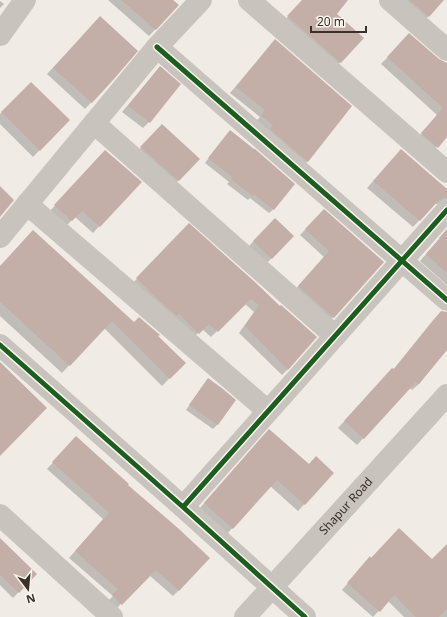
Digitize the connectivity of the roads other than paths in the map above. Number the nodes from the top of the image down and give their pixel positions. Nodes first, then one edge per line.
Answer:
1 (25, 0) edge
2 (200, 0) edge
3 (249, 0) edge
4 (390, 0) edge
5 (0, 36) edge
6 (157, 47) junction
7 (447, 50) edge
8 (94, 123) junction
9 (447, 172) edge
10 (27, 204) junction
11 (447, 210) edge
12 (0, 237) edge
13 (402, 260) junction
14 (447, 300) edge
15 (335, 336) junction
16 (0, 345) edge
17 (447, 395) edge
18 (268, 411) junction
19 (183, 507) junction
20 (0, 515) edge
21 (272, 587) junction
22 (112, 617) edge
23 (245, 617) edge
24 (305, 617) edge

1 - 5 street
2 - 6 street
3 - 9 street
4 - 7 street
6 - 8 street
6 - 13 street
8 - 10 street
8 - 15 street
10 - 12 street
10 - 18 street
11 - 13 street
13 - 14 street
13 - 15 street
15 - 18 street
16 - 19 street
17 - 21 street, Shapur Road
18 - 19 street
19 - 21 street
20 - 22 street
21 - 23 street, Shapur Road
21 - 24 street

